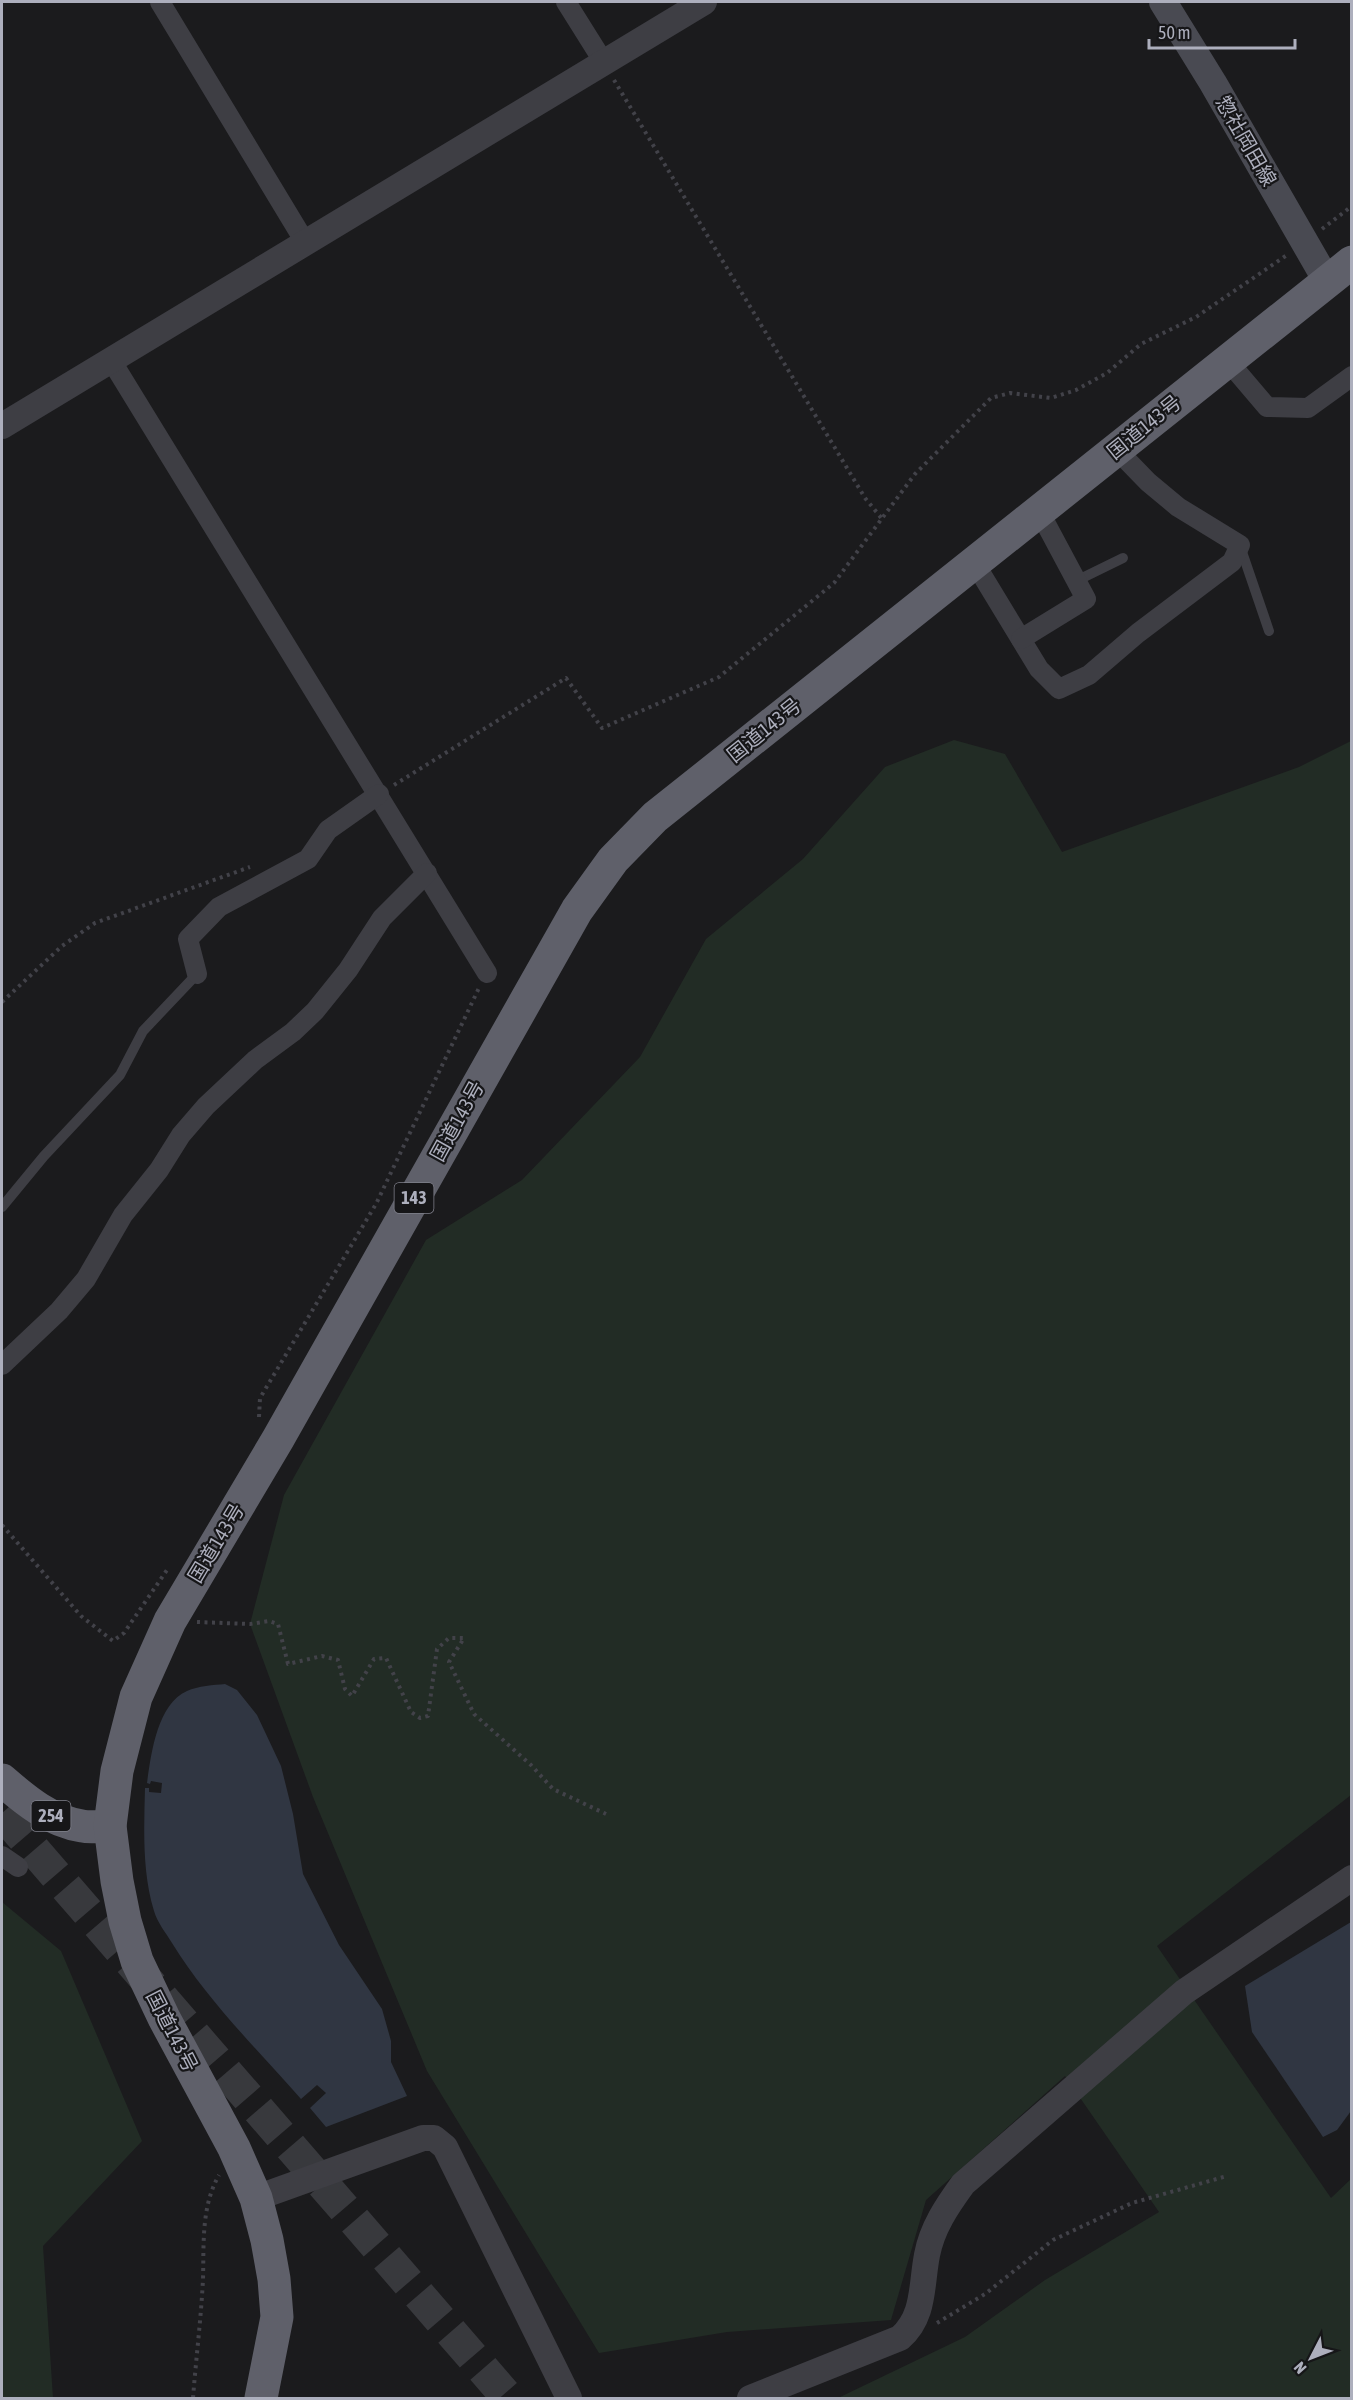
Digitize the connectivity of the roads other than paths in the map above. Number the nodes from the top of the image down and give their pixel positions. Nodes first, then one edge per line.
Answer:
1 (160, 2) edge
2 (566, 2) edge
3 (704, 2) edge
4 (1163, 2) edge
5 (603, 61) junction
6 (306, 242) junction
7 (1339, 271) edge
8 (111, 360) junction
9 (1227, 360) junction
10 (1352, 375) edge
11 (2, 426) edge
12 (1116, 449) junction
13 (1039, 511) junction
14 (1240, 545) junction
15 (1123, 558) dead end
16 (974, 562) junction
17 (1076, 581) junction
18 (1269, 631) dead end
19 (1021, 639) junction
20 (379, 794) junction
21 (427, 873) junction
22 (487, 973) road end
23 (197, 974) joint
24 (2, 1207) edge
25 (2, 1365) edge
26 (2, 1780) edge
27 (110, 1826) junction
28 (1352, 1878) edge
29 (256, 2198) junction
30 (261, 2398) edge
31 (569, 2398) edge
32 (750, 2398) edge

1 - 6 street
2 - 5 street
3 - 5 street
4 - 7 main road, 惣社岡田線
5 - 6 street
6 - 8 street
7 - 9 highway, 国道143号 / 143
8 - 11 street
8 - 20 street
9 - 10 street
9 - 12 highway, 国道143号 / 143
12 - 13 highway, 国道143号 / 143
12 - 14 street
13 - 16 highway, 国道143号 / 143
13 - 17 street
14 - 18 lane
14 - 19 street
15 - 17 lane
16 - 19 street
16 - 27 highway, 国道143号 / 143
17 - 19 street
20 - 21 street
20 - 23 street
21 - 22 street
21 - 25 street
23 - 24 lane
26 - 27 highway, 254
27 - 29 highway, 国道143号 / 143
28 - 32 street
29 - 30 highway, 国道143号 / 143
29 - 31 street

